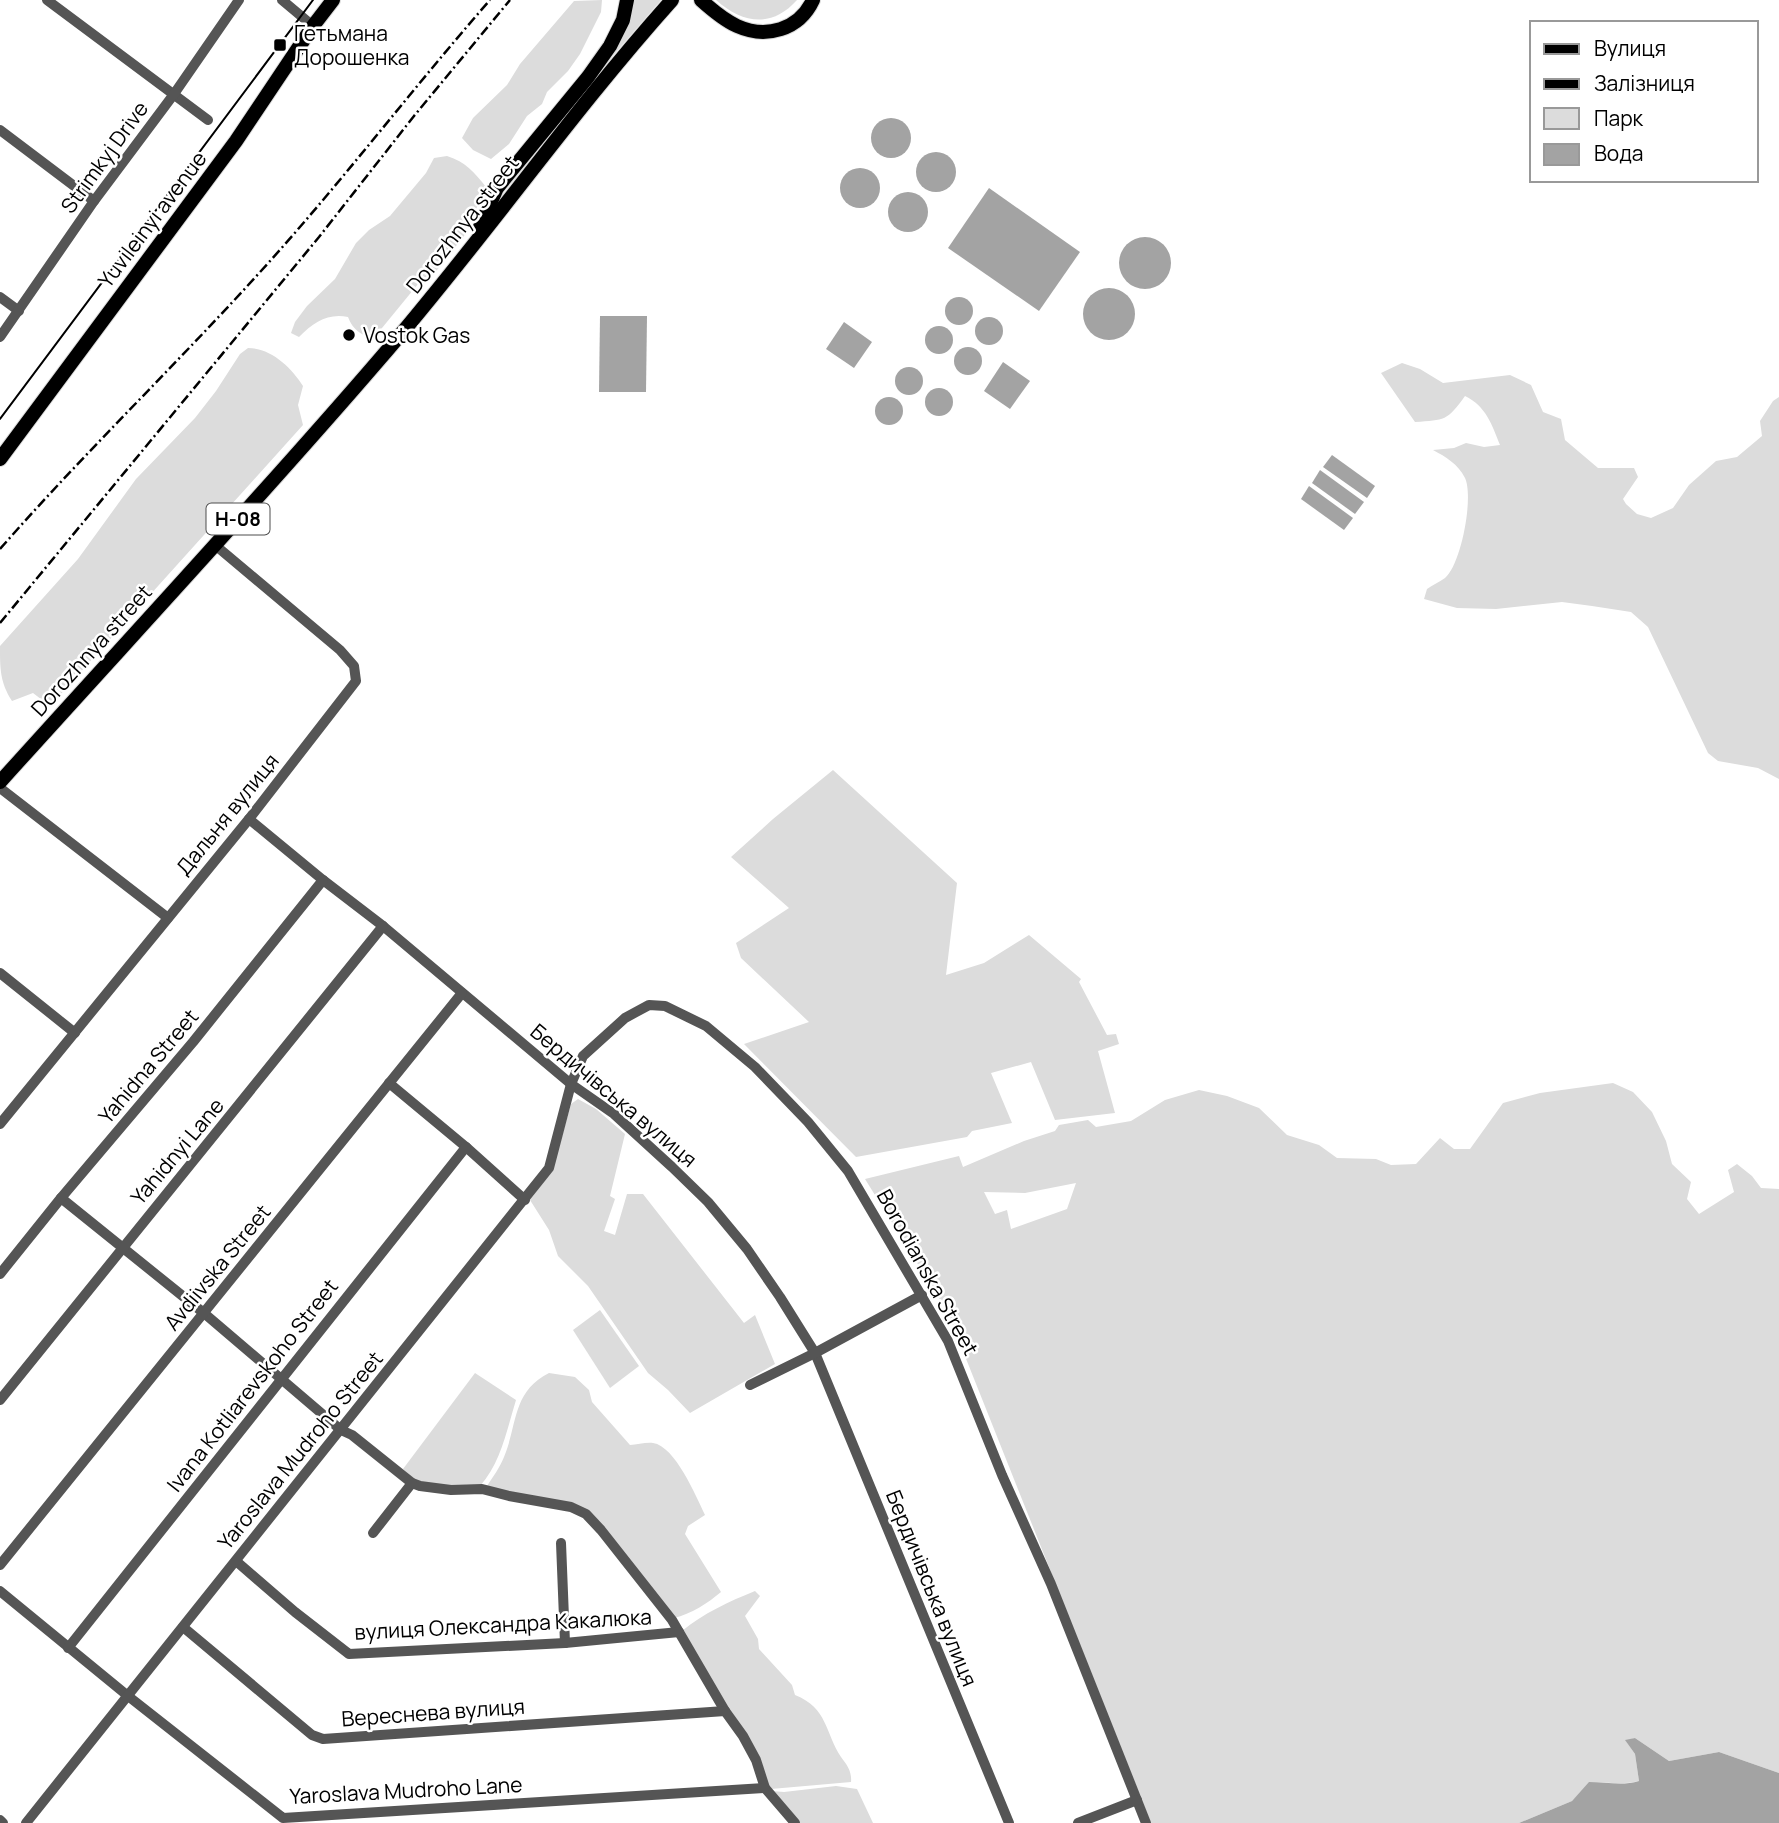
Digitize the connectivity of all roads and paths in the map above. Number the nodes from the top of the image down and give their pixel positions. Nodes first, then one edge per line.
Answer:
1 (47, 0) edge
2 (239, 0) edge
3 (282, 0) edge
4 (333, 0) edge
5 (627, 0) edge
6 (672, 0) edge
7 (704, 3) edge
8 (810, 3) edge
9 (313, 26) junction
10 (174, 94) junction
11 (208, 120) dead end
12 (0, 130) edge
13 (94, 201) junction
14 (470, 250) junction
15 (0, 297) edge
16 (19, 311) junction
17 (0, 337) edge
18 (0, 459) edge
19 (215, 545) junction
20 (0, 782) edge
21 (0, 788) edge
22 (249, 819) junction
23 (323, 880) junction
24 (168, 918) junction
25 (383, 926) junction
26 (0, 973) edge
27 (462, 992) junction
28 (75, 1033) junction
29 (389, 1083) junction
30 (571, 1084) junction
31 (0, 1124) edge
32 (466, 1147) junction
33 (61, 1198) junction
34 (525, 1200) junction
35 (122, 1247) junction
36 (0, 1274) edge
37 (922, 1295) junction
38 (205, 1314) junction
39 (815, 1353) junction
40 (281, 1377) junction
41 (750, 1385) dead end
42 (0, 1400) edge
43 (341, 1430) junction
44 (412, 1483) junction
45 (373, 1533) dead end
46 (561, 1543) dead end
47 (236, 1561) junction
48 (0, 1565) edge
49 (0, 1591) edge
50 (183, 1627) junction
51 (679, 1632) junction
52 (565, 1643) junction
53 (68, 1648) junction
54 (128, 1696) junction
55 (724, 1711) junction
56 (765, 1788) junction
57 (1138, 1800) junction
58 (281, 1820) edge
59 (26, 1823) edge
60 (795, 1823) edge
61 (1009, 1823) edge
62 (1078, 1823) edge
63 (1146, 1823) edge

1 - 10 street
2 - 10 street, Strimkyj Drive
3 - 9 street
4 - 9 main road, Yuvileinyi avenue
5 - 14 main road
6 - 14 main road, Dorozhnya street / Н-08
7 - 8 main road
9 - 18 main road, Yuvileinyi avenue
10 - 11 street
10 - 13 street, Strimkyj Drive
12 - 13 street
13 - 16 street, Strimkyj Drive
14 - 19 main road, Dorozhnya street / Н-08
15 - 16 street
16 - 17 street, Strimkyj Drive
19 - 20 main road, Dorozhnya street / Н-08
19 - 22 street, Дальня вулиця
21 - 24 street
22 - 23 street, Бердичівська вулиця
22 - 24 street, Дальня вулиця
23 - 25 street, Бердичівська вулиця
23 - 33 street, Yahidna Street
24 - 28 street, Дальня вулиця
25 - 27 street, Бердичівська вулиця
25 - 35 street, Yahidnyi Lane
26 - 28 street
27 - 29 street, Avdiivska Street
27 - 30 street, Бердичівська вулиця
28 - 31 street, Дальня вулиця
29 - 32 street
29 - 38 street, Avdiivska Street
30 - 34 street, Yaroslava Mudroho Street
30 - 37 street, Borodianska Street
30 - 39 street, Бердичівська вулиця
32 - 34 street
32 - 40 street, Ivana Kotliarevskoho Street
33 - 35 street
33 - 36 street, Yahidna Street
34 - 43 street, Yaroslava Mudroho Street
35 - 38 street
35 - 42 street, Yahidnyi Lane
37 - 39 street
37 - 57 street, Borodianska Street
38 - 40 street
38 - 48 street, Avdiivska Street
39 - 41 street
39 - 61 street, Бердичівська вулиця
40 - 43 street
40 - 53 street, Ivana Kotliarevskoho Street
43 - 44 street
43 - 47 street, Yaroslava Mudroho Street
44 - 45 street
44 - 51 street
46 - 52 street
47 - 50 street, Yaroslava Mudroho Street
47 - 52 street, вулиця Олександра Какалюка
49 - 53 street, Yaroslava Mudroho Lane
50 - 54 street, Yaroslava Mudroho Street
50 - 55 street, Вереснева вулиця
51 - 52 street, вулиця Олександра Какалюка
51 - 55 street
53 - 54 street, Yaroslava Mudroho Lane
54 - 58 street, Yaroslava Mudroho Lane
54 - 59 street, Yaroslava Mudroho Street
55 - 56 street
56 - 58 street, Yaroslava Mudroho Lane
56 - 60 street
57 - 62 street
57 - 63 street, Borodianska Street

